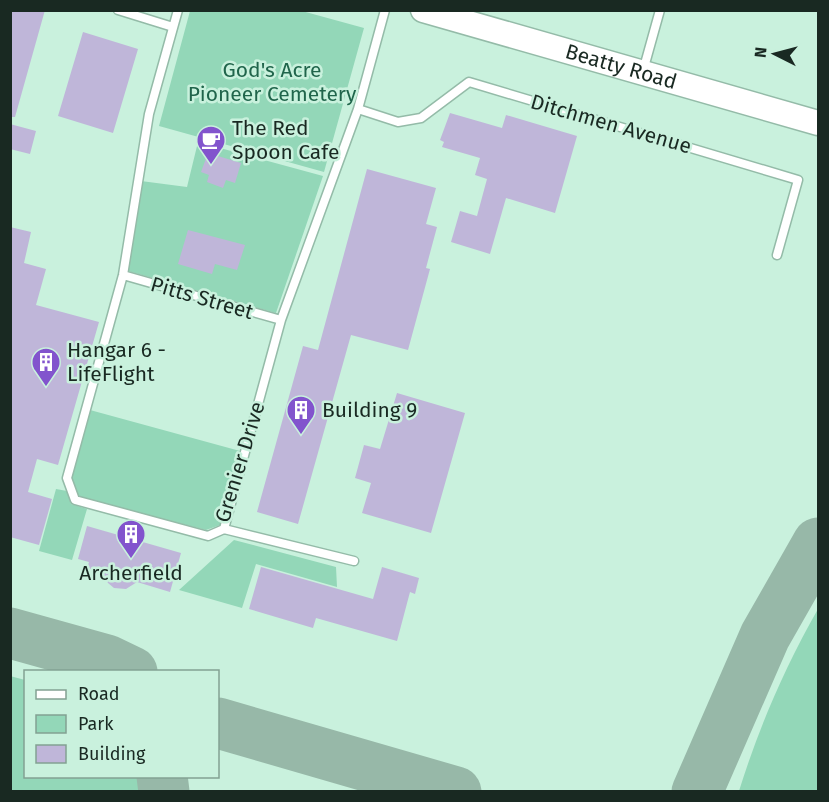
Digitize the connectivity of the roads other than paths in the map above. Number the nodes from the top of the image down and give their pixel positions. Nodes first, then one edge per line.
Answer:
1 (118, 10) edge
2 (178, 10) edge
3 (385, 10) edge
4 (423, 10) edge
5 (660, 10) edge
6 (457, 15) edge
7 (173, 27) junction
8 (642, 74) junction
9 (358, 109) junction
10 (819, 123) edge
11 (777, 255) dead end
12 (123, 275) junction
13 (280, 320) junction
14 (224, 529) junction
15 (354, 561) dead end

1 - 7 lane
2 - 7 lane, Grenier Drive
3 - 9 lane, Grenier Drive
4 - 6 main road, Beatty Road
5 - 8 lane
6 - 8 main road, Beatty Road
7 - 12 lane, Grenier Drive
8 - 10 main road, Beatty Road
9 - 11 lane, Ditchmen Avenue
9 - 13 lane, Grenier Drive
12 - 13 lane, Pitts Street
12 - 14 lane, Grenier Drive
13 - 14 lane, Grenier Drive
14 - 15 lane

